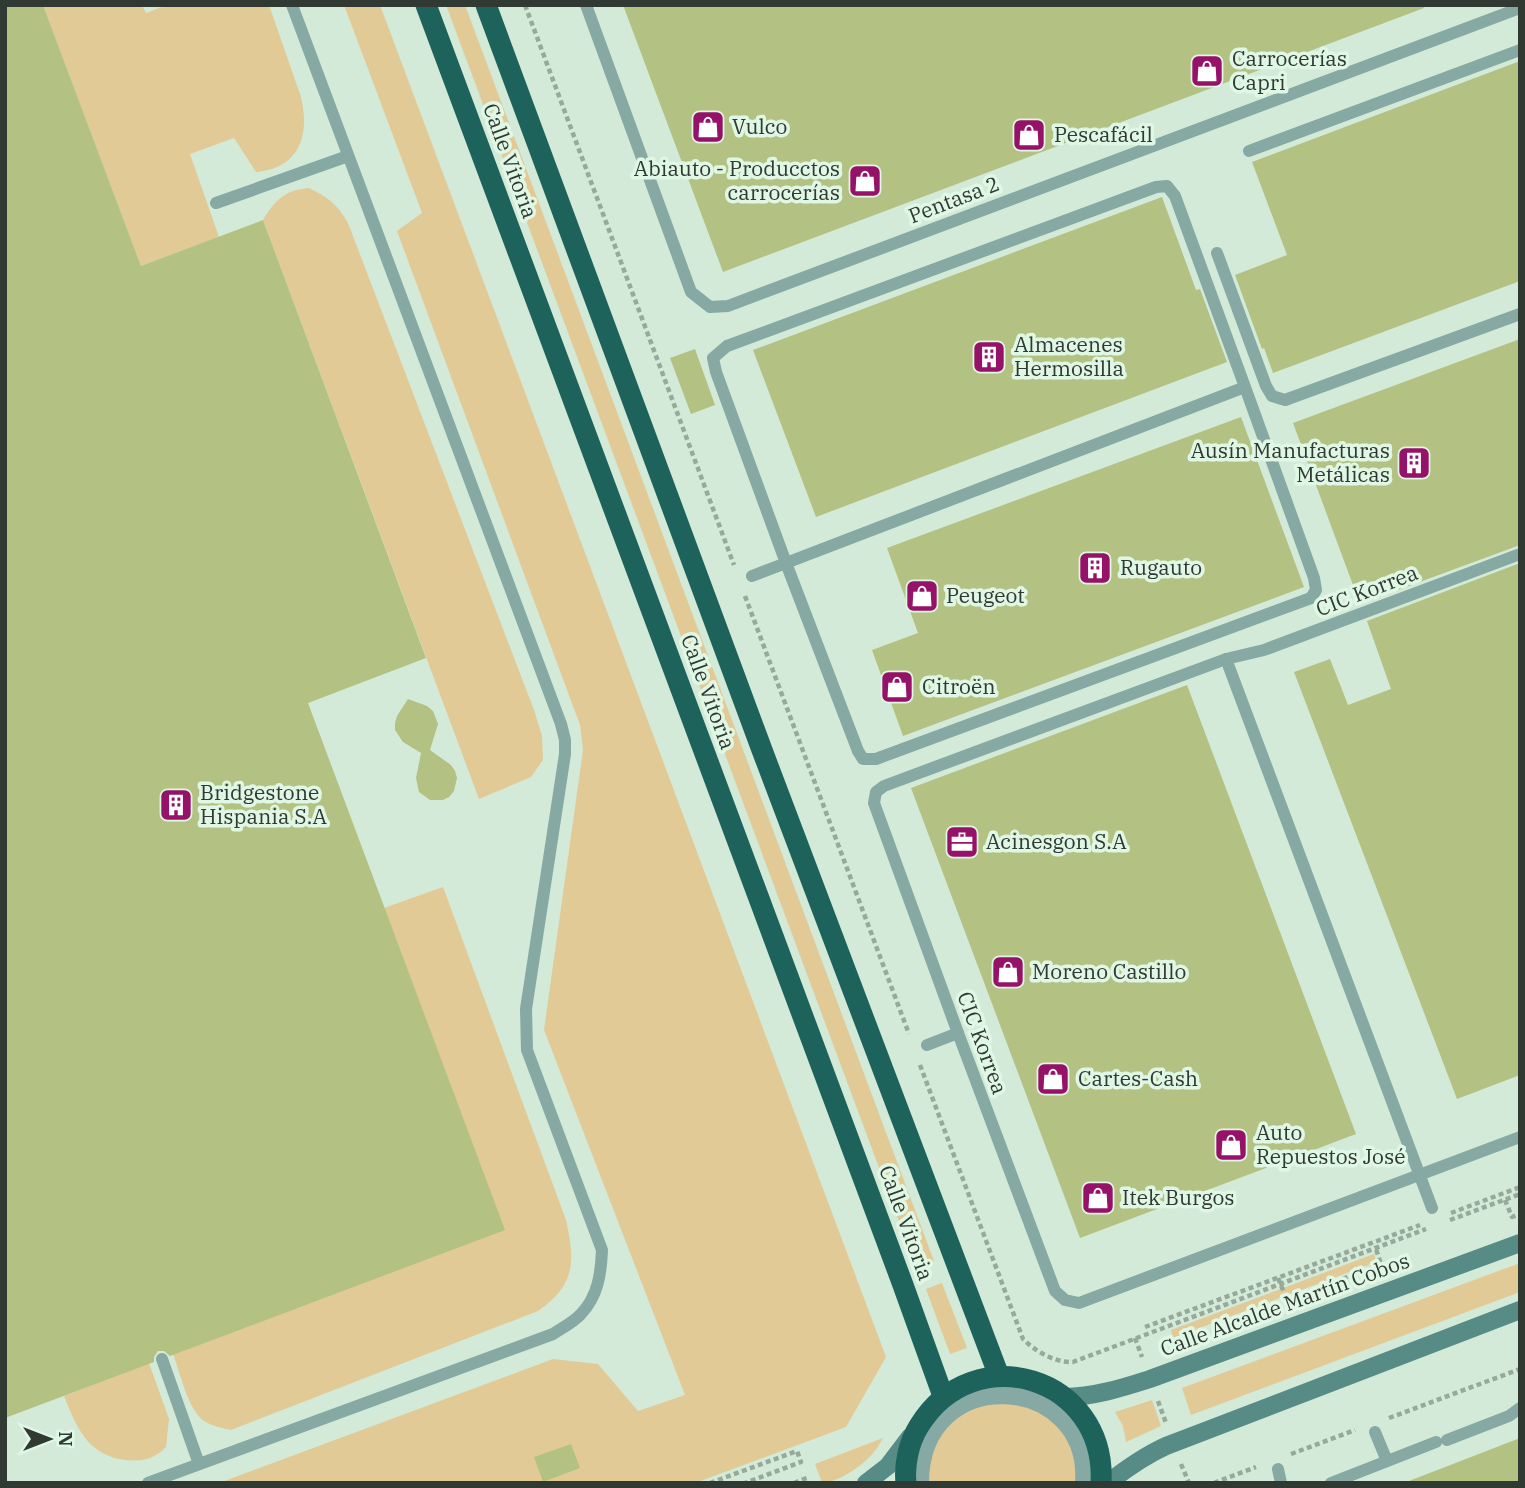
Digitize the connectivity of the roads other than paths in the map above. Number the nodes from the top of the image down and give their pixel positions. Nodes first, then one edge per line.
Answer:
1 (292, 5) edge
2 (426, 5) edge
3 (486, 5) edge
4 (586, 5) edge
5 (1520, 8) edge
6 (1520, 50) edge
7 (1249, 151) dead end
8 (348, 156) junction
9 (216, 203) dead end
10 (1217, 253) dead end
11 (1520, 314) edge
12 (1245, 387) junction
13 (1520, 554) edge
14 (786, 564) junction
15 (752, 576) dead end
16 (1226, 659) junction
17 (958, 1033) junction
18 (927, 1045) dead end
19 (1520, 1137) edge
20 (1420, 1175) junction
21 (1432, 1208) dead end
22 (1520, 1243) edge
23 (1520, 1311) edge
24 (162, 1359) dead end
25 (999, 1376) junction
26 (943, 1396) junction
27 (1064, 1397) junction
28 (1520, 1408) edge
29 (915, 1432) junction
30 (1375, 1432) dead end
31 (1387, 1461) junction
32 (200, 1464) junction
33 (1278, 1469) dead end
34 (148, 1483) edge
35 (866, 1483) edge
36 (906, 1483) edge
37 (920, 1483) edge
38 (1084, 1483) edge
39 (1101, 1483) edge
40 (1108, 1483) edge
41 (1281, 1483) edge
42 (1331, 1483) edge

1 - 8 lane
2 - 26 highway, Calle Vitoria
3 - 25 highway, Calle Vitoria
4 - 5 lane, Pentasa 2
6 - 7 lane
8 - 9 lane
8 - 32 lane
10 - 11 lane
12 - 14 lane
12 - 14 lane
12 - 14 lane
13 - 16 lane, CIC Korrea
14 - 15 lane
16 - 17 lane, CIC Korrea
16 - 20 lane
17 - 18 lane
17 - 20 lane, CIC Korrea
19 - 20 lane, CIC Korrea
20 - 21 lane
22 - 27 main road, Calle Alcalde Martín Cobos
23 - 40 main road
24 - 32 lane
25 - 26 highway
25 - 27 highway
26 - 29 highway
27 - 39 highway
28 - 31 lane
29 - 35 main road
29 - 36 highway
30 - 31 lane
31 - 42 lane
32 - 34 lane
33 - 41 lane
37 - 38 street

